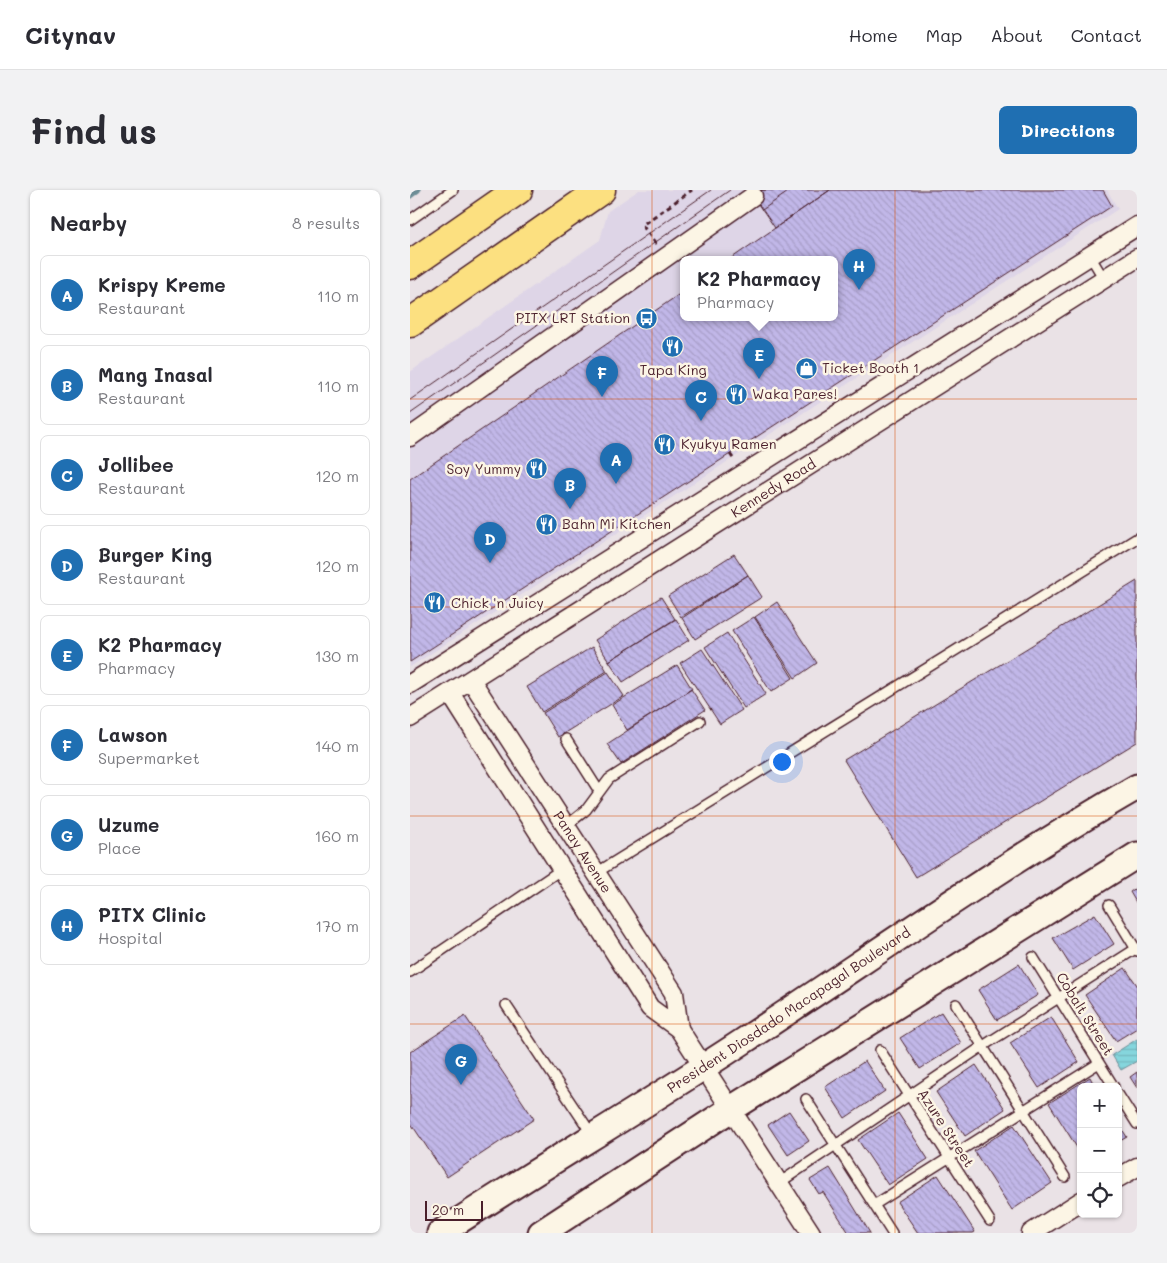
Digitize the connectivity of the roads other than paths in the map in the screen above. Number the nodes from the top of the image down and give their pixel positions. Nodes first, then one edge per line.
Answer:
1 (453, 190) edge
2 (518, 190) edge
3 (601, 190) edge
4 (753, 196) dead end
5 (410, 220) edge
6 (1137, 226) edge
7 (1090, 256) junction
8 (1137, 258) edge
9 (410, 265) edge
10 (1104, 279) junction
11 (1052, 280) junction
12 (1068, 302) junction
13 (410, 322) edge
14 (862, 400) junction
15 (877, 424) junction
16 (410, 437) edge
17 (1137, 538) edge
18 (471, 680) junction
19 (410, 684) edge
20 (450, 693) junction
21 (410, 718) edge
22 (700, 721) dead end
23 (566, 739) dead end
24 (1137, 787) edge
25 (599, 792) junction
26 (566, 826) junction
27 (1137, 855) edge
28 (562, 869) junction
29 (596, 873) junction
30 (1109, 905) dead end
31 (1137, 950) edge
32 (1033, 957) dead end
33 (410, 972) edge
34 (1059, 998) junction
35 (956, 1004) dead end
36 (506, 1005) dead end
37 (680, 1029) junction
38 (983, 1046) junction
39 (880, 1050) dead end
40 (1099, 1063) junction
41 (704, 1067) junction
42 (1112, 1083) edge
43 (908, 1095) junction
44 (806, 1099) dead end
45 (1122, 1100) edge
46 (731, 1109) junction
47 (1023, 1110) junction
48 (1137, 1124) edge
49 (593, 1136) junction
50 (836, 1145) junction
51 (948, 1157) junction
52 (1137, 1166) edge
53 (1122, 1175) edge
54 (1065, 1177) dead end
55 (779, 1183) junction
56 (1077, 1204) edge
57 (874, 1205) junction
58 (990, 1221) dead end
59 (440, 1233) edge
60 (541, 1233) edge
61 (811, 1233) edge
62 (892, 1233) edge
63 (1030, 1233) edge

1 - 5 lane
2 - 9 highway
3 - 13 highway
4 - 16 street
6 - 7 street, Kennedy Road
7 - 10 lane
7 - 11 street, Kennedy Road
8 - 10 street, Kennedy Road
10 - 12 street, Kennedy Road
11 - 12 street
11 - 14 street, Kennedy Road
12 - 15 street, Kennedy Road
14 - 15 street
14 - 19 street, Kennedy Road
15 - 18 street, Kennedy Road
17 - 29 lane
18 - 20 street, Kennedy Road
18 - 26 street, Panay Avenue
20 - 21 street, Kennedy Road
20 - 28 street, Panay Avenue
22 - 25 lane
23 - 25 lane
24 - 41 main road, President Diosdado Macapagal Boulevard
25 - 26 lane
26 - 29 street, Panay Avenue
27 - 46 main road
28 - 33 lane
28 - 37 street, Panay Avenue
29 - 37 street, Panay Avenue
30 - 31 lane
31 - 34 lane
32 - 34 lane, Cobalt Street
34 - 38 lane
34 - 40 lane, Cobalt Street
35 - 38 lane
36 - 49 lane
37 - 41 street, Panay Avenue
38 - 43 lane
38 - 47 lane
39 - 43 lane, Azure Street
40 - 42 lane, Cobalt Street
40 - 47 lane
41 - 46 street, Panay Avenue
41 - 49 main road, President Diosdado Macapagal Boulevard
43 - 50 lane
43 - 51 lane, Azure Street
44 - 50 lane
45 - 48 lane
46 - 55 street, Panay Avenue
46 - 60 main road
47 - 51 lane
47 - 54 lane
49 - 59 main road, President Diosdado Macapagal Boulevard
50 - 55 lane
50 - 57 lane
51 - 57 lane
51 - 58 lane, Azure Street
52 - 53 street
55 - 61 street, Panay Avenue
56 - 63 street
57 - 62 lane

